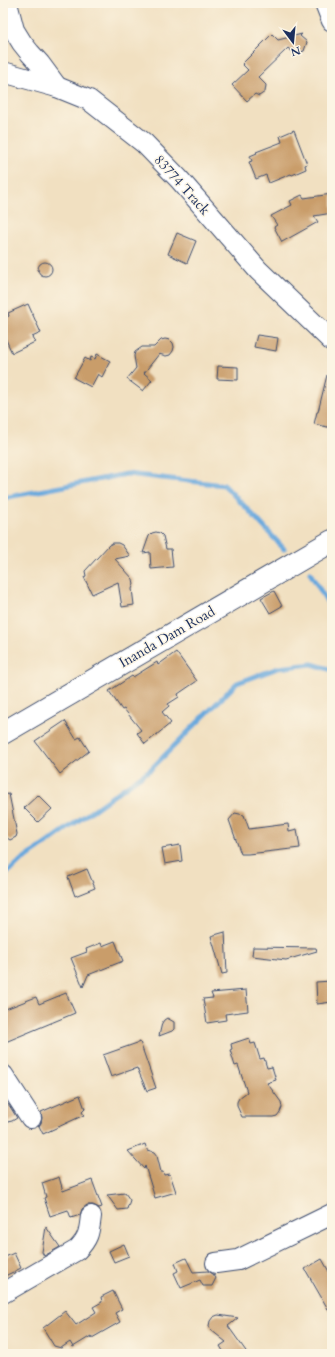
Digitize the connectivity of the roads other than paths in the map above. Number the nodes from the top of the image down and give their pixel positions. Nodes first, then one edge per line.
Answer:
1 (7, 3) edge
2 (325, 3) edge
3 (332, 21) edge
4 (3, 72) edge
5 (57, 87) junction
6 (332, 341) edge
7 (332, 541) edge
8 (3, 733) edge
9 (3, 1076) edge
10 (31, 1118) dead end
11 (332, 1214) edge
12 (91, 1216) dead end
13 (216, 1263) dead end
14 (3, 1293) edge

1 - 5 street
2 - 3 street
4 - 5 street, 83774 Track
5 - 6 street, 83774 Track
7 - 8 street, Inanda Dam Road
9 - 10 street
11 - 13 street
12 - 14 street

